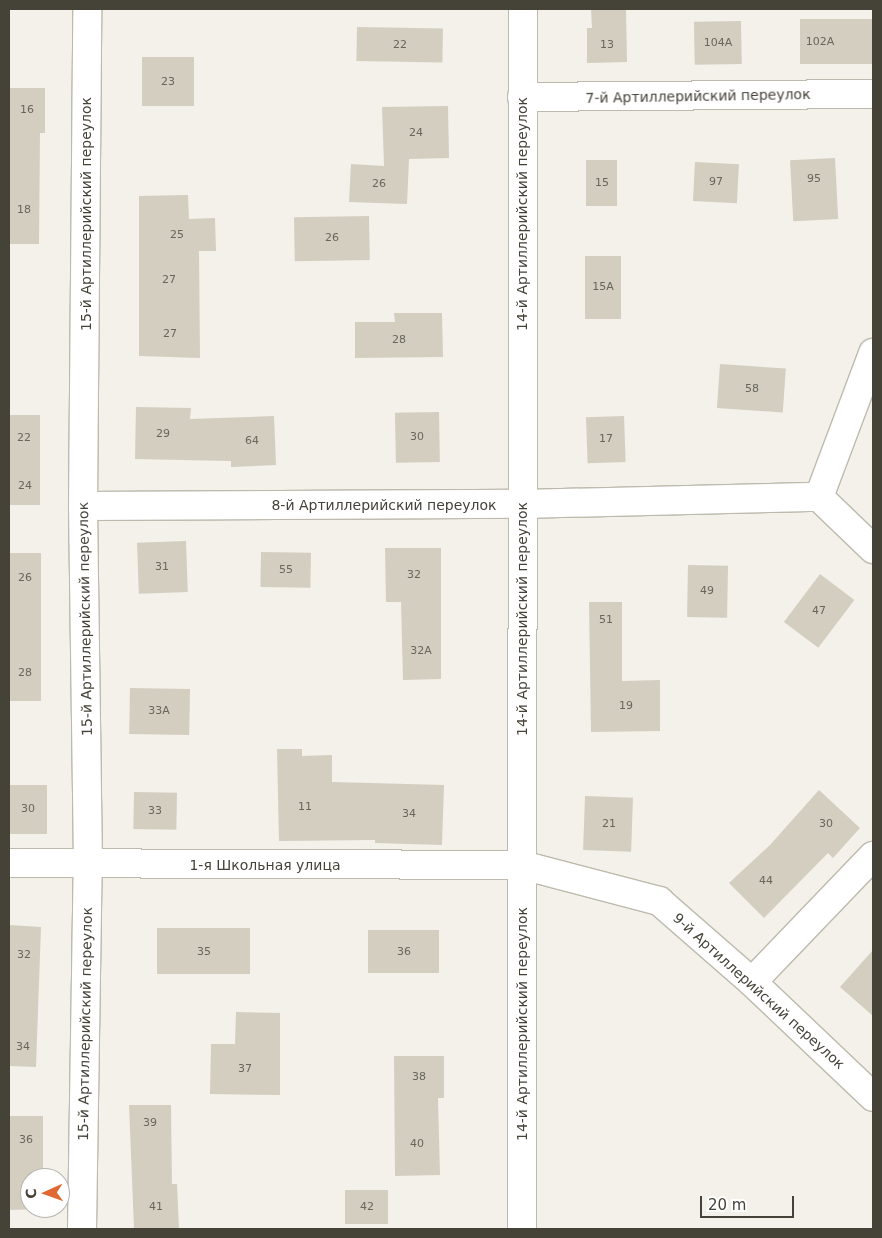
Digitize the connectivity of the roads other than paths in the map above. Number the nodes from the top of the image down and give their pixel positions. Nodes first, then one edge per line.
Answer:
1 (87, 9) edge
2 (523, 9) edge
3 (873, 94) edge
4 (522, 97) junction
5 (873, 353) edge
6 (819, 497) junction
7 (522, 504) junction
8 (83, 506) junction
9 (873, 548) edge
10 (873, 856) edge
11 (9, 864) edge
12 (88, 864) junction
13 (522, 865) junction
14 (752, 982) junction
15 (873, 1097) edge
16 (82, 1229) edge
17 (522, 1229) edge

1 - 8 street, 15-й Артиллерийский переулок
2 - 4 street, 14-й Артиллерийский переулок
3 - 4 street, 7-й Артиллерийский переулок
4 - 7 street, 14-й Артиллерийский переулок
5 - 6 street
6 - 7 street, 8-й Артиллерийский переулок
6 - 9 street
7 - 8 street, 8-й Артиллерийский переулок
7 - 13 street, 14-й Артиллерийский переулок
8 - 12 street, 15-й Артиллерийский переулок
10 - 14 street
11 - 12 street, 1-я Школьная улица
12 - 13 street, 1-я Школьная улица
12 - 16 street, 15-й Артиллерийский переулок
13 - 14 street, 9-й Артиллерийский переулок
13 - 17 street, 14-й Артиллерийский переулок
14 - 15 street, 9-й Артиллерийский переулок

